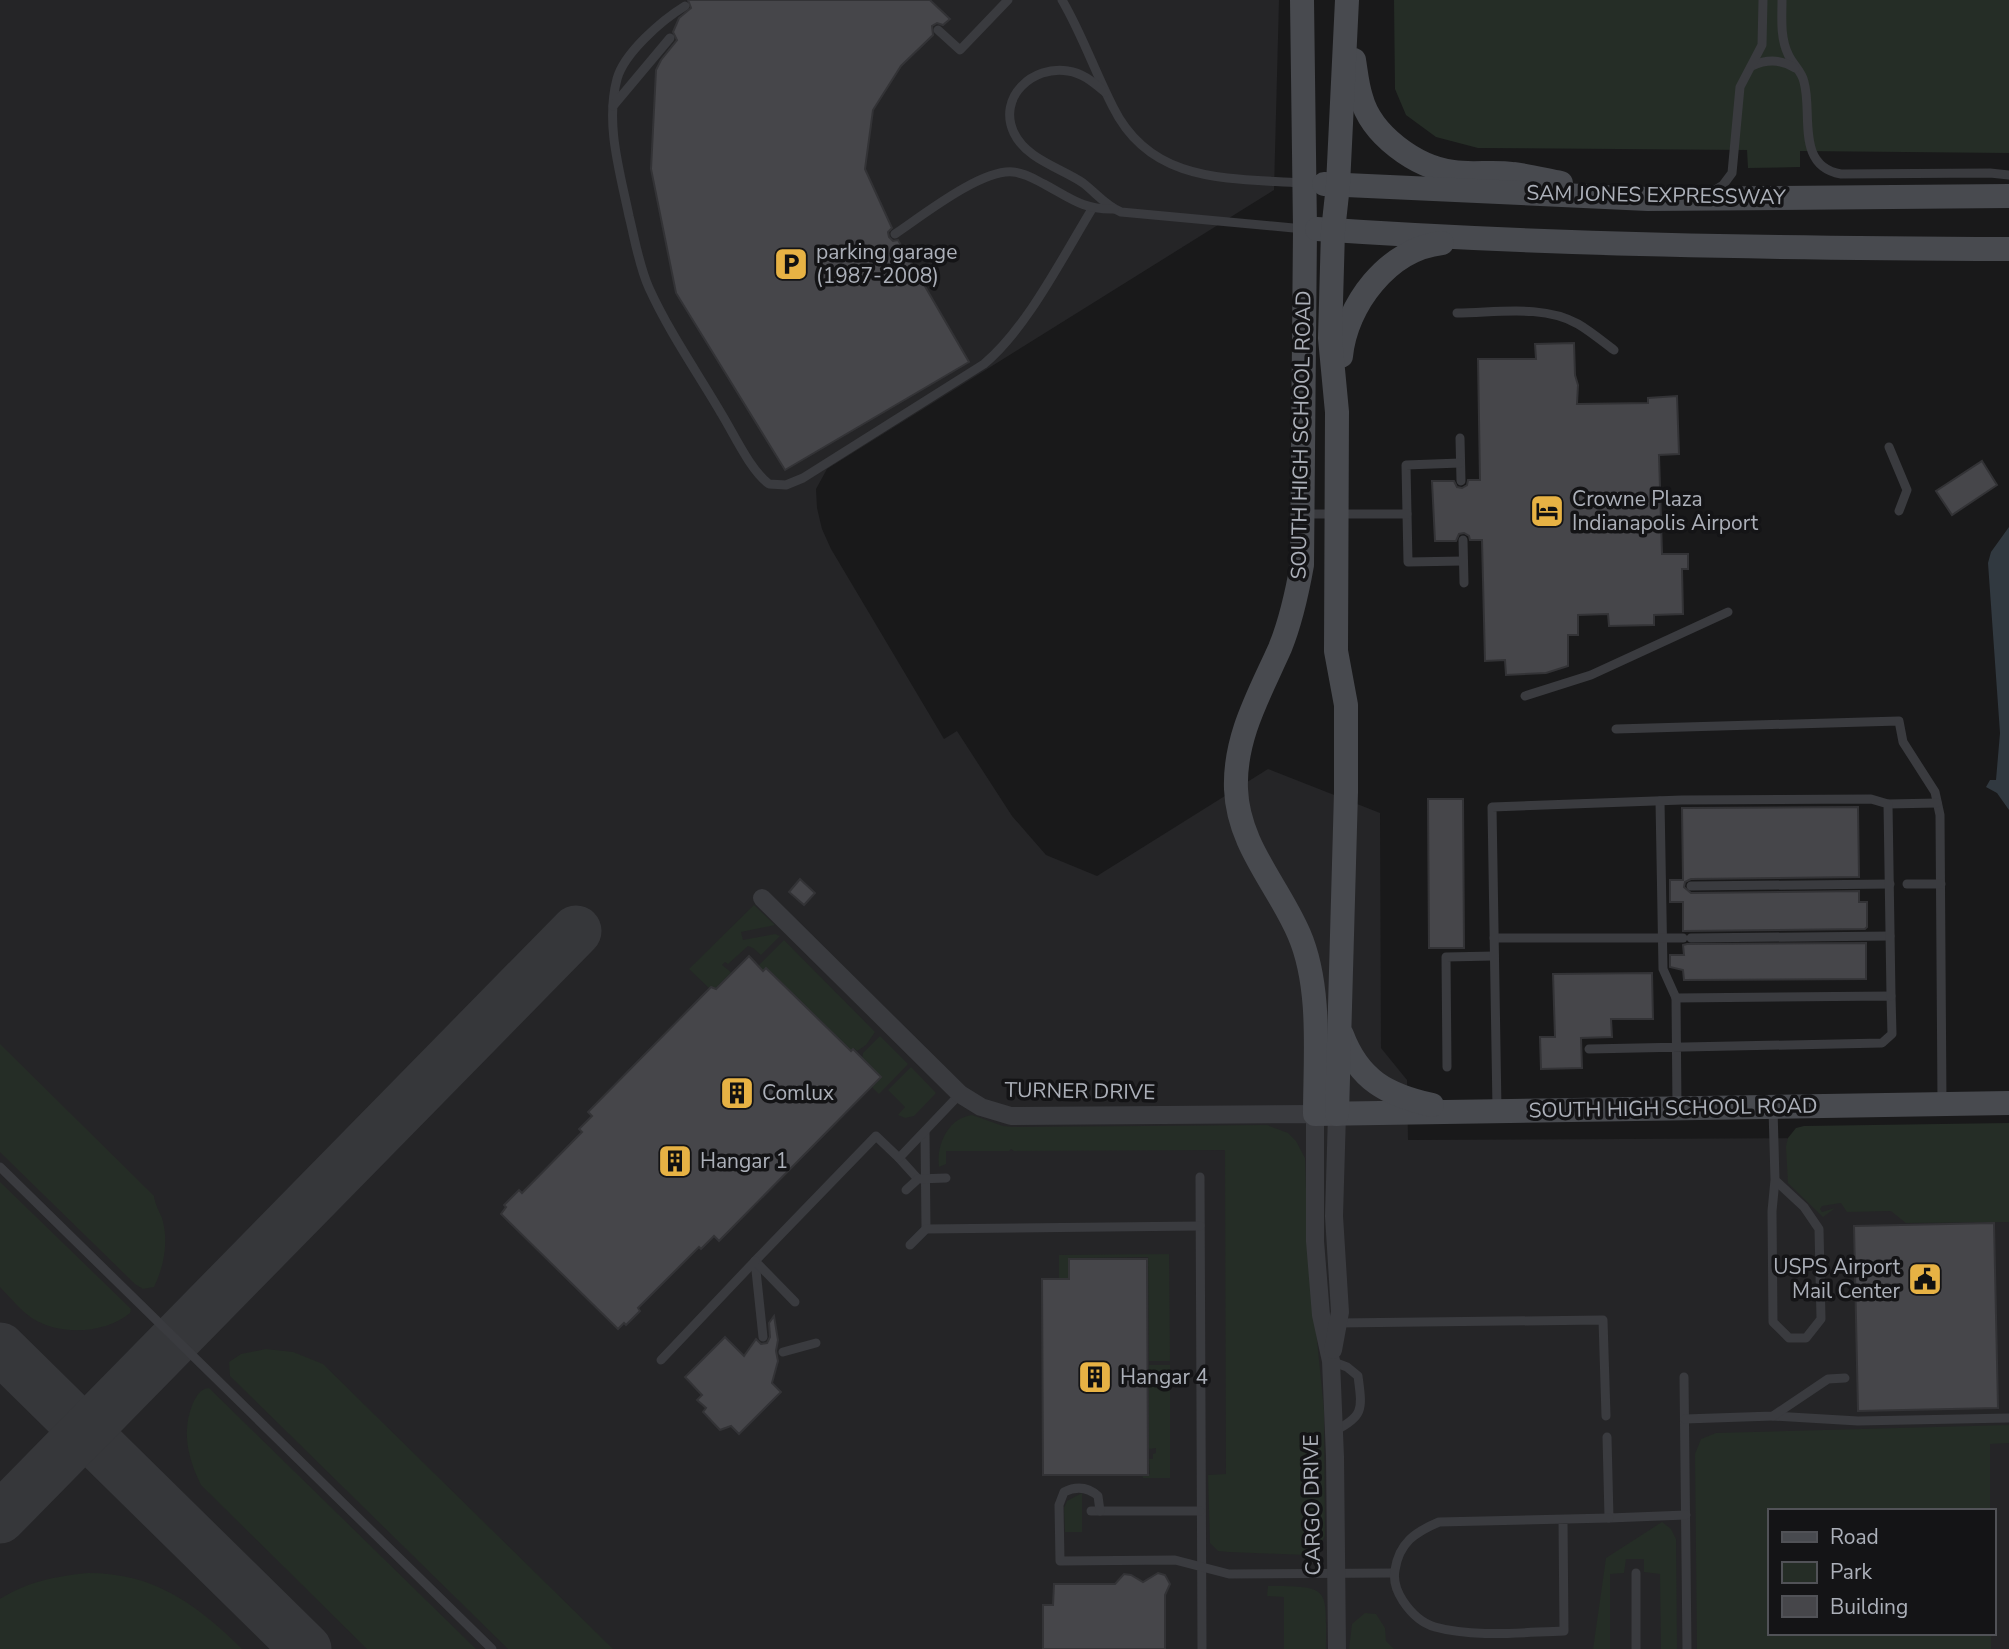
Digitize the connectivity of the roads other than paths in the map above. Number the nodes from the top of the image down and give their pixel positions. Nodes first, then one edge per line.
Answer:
1 (1008, 0) edge
2 (1062, 0) edge
3 (1302, 0) edge
4 (1763, 0) edge
5 (1782, 0) edge
6 (685, 6) dead end
7 (1347, 8) edge
8 (938, 30) dead end
9 (670, 38) dead end
10 (1750, 67) junction
11 (1800, 72) junction
12 (1105, 92) junction
13 (613, 107) junction
14 (2009, 175) edge
15 (1304, 183) junction
16 (1338, 185) junction
17 (2009, 196) edge
18 (1648, 200) junction
19 (1678, 200) junction
20 (1093, 209) junction
21 (1114, 209) junction
22 (1305, 229) junction
23 (1333, 230) junction
24 (895, 234) dead end
25 (1485, 239) junction
26 (2009, 248) edge
27 (1457, 313) dead end
28 (1614, 349) dead end
29 (1337, 412) junction
30 (1460, 438) dead end
31 (1889, 447) dead end
32 (1461, 463) junction
33 (1461, 481) dead end
34 (1899, 511) dead end
35 (1303, 514) junction
36 (1408, 514) junction
37 (1337, 515) junction
38 (1463, 540) dead end
39 (1463, 561) junction
40 (1464, 583) dead end
41 (1728, 612) dead end
42 (1525, 696) dead end
43 (1616, 729) dead end
44 (1660, 800) junction
45 (1937, 803) junction
46 (1888, 804) junction
47 (1890, 884) junction
48 (1907, 884) dead end
49 (1941, 884) junction
50 (1691, 886) dead end
51 (762, 898) dead end
52 (1890, 936) junction
53 (1662, 938) junction
54 (1494, 939) junction
55 (1494, 956) junction
56 (1891, 996) junction
57 (1676, 998) junction
58 (1339, 1025) junction
59 (1676, 1048) junction
60 (1589, 1049) dead end
61 (1447, 1067) dead end
62 (960, 1094) junction
63 (2009, 1103) edge
64 (1942, 1104) junction
65 (1773, 1107) junction
66 (1677, 1108) junction
67 (1456, 1111) junction
68 (1497, 1111) junction
69 (1326, 1114) junction
70 (925, 1132) junction
71 (899, 1158) junction
72 (0, 1167) edge
73 (1199, 1177) dead end
74 (946, 1178) dead end
75 (922, 1179) junction
76 (1775, 1180) junction
77 (906, 1190) dead end
78 (1199, 1226) junction
79 (926, 1229) junction
80 (910, 1245) dead end
81 (755, 1261) junction
82 (794, 1302) dead end
83 (1338, 1323) junction
84 (762, 1337) dead end
85 (816, 1343) dead end
86 (783, 1352) dead end
87 (661, 1360) dead end
88 (1331, 1361) junction
89 (1684, 1377) dead end
90 (1845, 1378) dead end
91 (1606, 1416) dead end
92 (1773, 1416) junction
93 (2009, 1418) edge
94 (1685, 1419) junction
95 (1334, 1431) junction
96 (1607, 1437) dead end
97 (1200, 1511) junction
98 (1686, 1515) junction
99 (1609, 1518) junction
100 (1563, 1520) junction
101 (1201, 1566) junction
102 (1336, 1573) junction
103 (1394, 1573) junction
104 (1636, 1573) dead end
105 (492, 1649) edge
106 (1202, 1649) edge
107 (1337, 1649) edge
108 (1636, 1649) edge
109 (1687, 1649) edge

1 - 8 lane
2 - 12 lane
3 - 15 street, SOUTH HIGH SCHOOL ROAD
4 - 10 lane
5 - 11 lane
6 - 13 lane
7 - 16 street, SOUTH HIGH SCHOOL ROAD
7 - 18 street
9 - 13 lane
10 - 11 lane
10 - 19 lane
11 - 14 lane
12 - 15 lane
12 - 21 lane
13 - 20 lane
15 - 16 street, SAM JONES EXPRESSWAY
15 - 22 street, SOUTH HIGH SCHOOL ROAD
16 - 18 street, SAM JONES EXPRESSWAY
16 - 23 street, SOUTH HIGH SCHOOL ROAD
17 - 19 street, SAM JONES EXPRESSWAY
18 - 19 street, SAM JONES EXPRESSWAY
20 - 21 lane
20 - 24 lane
21 - 22 lane
22 - 23 street
22 - 35 street, SOUTH HIGH SCHOOL ROAD
23 - 25 street
23 - 29 street, SOUTH HIGH SCHOOL ROAD
25 - 26 street
25 - 29 street
27 - 28 lane
29 - 37 street, SOUTH HIGH SCHOOL ROAD
30 - 32 lane
31 - 34 lane
32 - 33 lane
32 - 36 lane
35 - 37 lane
35 - 69 street, SOUTH HIGH SCHOOL ROAD
36 - 37 lane
36 - 39 lane
37 - 58 street, SOUTH HIGH SCHOOL ROAD
38 - 39 lane
39 - 40 lane
41 - 42 lane
43 - 45 lane
44 - 46 lane
44 - 53 lane
44 - 54 lane
45 - 46 lane
45 - 49 lane
46 - 47 lane
47 - 50 lane
47 - 52 lane
48 - 49 lane
49 - 64 lane
51 - 62 street, TURNER DRIVE
52 - 53 lane
52 - 56 lane
53 - 54 lane
53 - 57 lane
54 - 55 lane
55 - 61 lane
55 - 68 lane
56 - 57 lane
56 - 59 lane
57 - 59 lane
58 - 67 street
58 - 69 street, SOUTH HIGH SCHOOL ROAD
59 - 60 lane
59 - 66 lane
62 - 69 street, TURNER DRIVE
62 - 70 lane
63 - 64 street, SOUTH HIGH SCHOOL ROAD
64 - 65 street, SOUTH HIGH SCHOOL ROAD
65 - 66 street, SOUTH HIGH SCHOOL ROAD
65 - 76 lane
66 - 68 street, SOUTH HIGH SCHOOL ROAD
67 - 68 street, SOUTH HIGH SCHOOL ROAD
67 - 69 street, SOUTH HIGH SCHOOL ROAD
69 - 83 street, CARGO DRIVE
69 - 88 street, CARGO DRIVE
70 - 71 lane
70 - 75 lane
71 - 75 lane
71 - 81 lane
72 - 105 lane
73 - 78 lane
74 - 75 lane
75 - 77 lane
75 - 79 lane
76 - 76 lane
78 - 79 lane
78 - 97 lane
79 - 80 lane
81 - 82 lane
81 - 84 lane
81 - 87 lane
83 - 88 street, CARGO DRIVE
83 - 91 lane
85 - 86 lane
88 - 95 street, CARGO DRIVE
88 - 95 lane
89 - 94 lane
90 - 92 lane
92 - 93 lane
92 - 94 lane
94 - 98 lane
95 - 102 street, CARGO DRIVE
96 - 99 lane
97 - 101 lane
97 - 101 lane
98 - 99 lane
98 - 109 lane
99 - 100 lane
100 - 103 lane
100 - 103 lane
101 - 102 lane
101 - 106 lane
102 - 103 lane
102 - 107 street, CARGO DRIVE
104 - 108 lane

